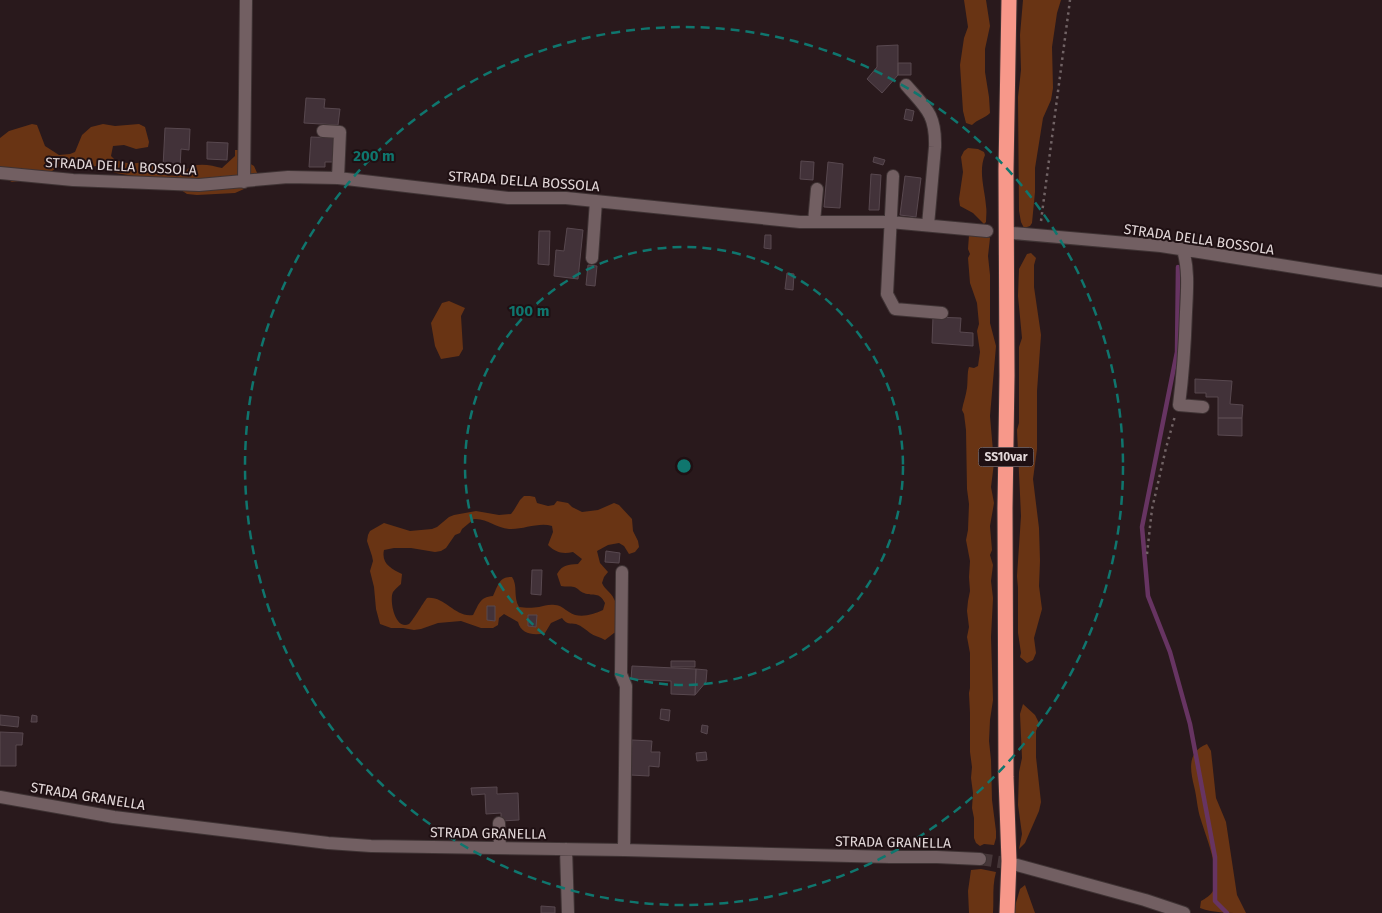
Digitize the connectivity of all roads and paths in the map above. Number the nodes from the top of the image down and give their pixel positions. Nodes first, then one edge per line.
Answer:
1 (246, 0) edge
2 (1009, 0) edge
3 (1070, 0) edge
4 (906, 85) dead end
5 (323, 130) dead end
6 (0, 173) edge
7 (893, 176) dead end
8 (338, 178) junction
9 (244, 182) junction
10 (817, 189) dead end
11 (596, 201) junction
12 (814, 222) junction
13 (890, 222) junction
14 (928, 225) junction
15 (987, 230) dead end
16 (1012, 233) dead end
17 (1039, 235) junction
18 (1183, 250) junction
19 (592, 258) dead end
20 (1382, 281) edge
21 (942, 313) dead end
22 (1179, 405) junction
23 (1203, 407) dead end
24 (1147, 554) dead end
25 (622, 572) dead end
26 (0, 797) edge
27 (499, 823) dead end
28 (500, 848) junction
29 (566, 849) junction
30 (624, 850) junction
31 (980, 859) tunnel mouth
32 (1013, 864) tunnel mouth
33 (568, 913) edge
34 (1007, 913) edge
35 (1184, 913) edge

1 - 9 street
2 - 34 highway, SS10var
3 - 17 path
4 - 14 street
5 - 8 street
6 - 9 street, STRADA DELLA BOSSOLA
7 - 13 street
8 - 9 street, STRADA DELLA BOSSOLA
8 - 11 street, STRADA DELLA BOSSOLA
10 - 12 street
11 - 12 street, STRADA DELLA BOSSOLA
11 - 19 street
12 - 13 street, STRADA DELLA BOSSOLA
13 - 14 street, STRADA DELLA BOSSOLA
13 - 21 street
14 - 15 street, STRADA DELLA BOSSOLA
16 - 17 street, STRADA DELLA BOSSOLA
17 - 18 street, STRADA DELLA BOSSOLA
18 - 20 street, STRADA DELLA BOSSOLA
18 - 22 street
22 - 23 street
22 - 24 path
25 - 30 street
26 - 28 street, STRADA GRANELLA
27 - 28 street
28 - 29 street, STRADA GRANELLA
29 - 30 street, STRADA GRANELLA
29 - 33 street
30 - 31 street, STRADA GRANELLA
32 - 35 street

